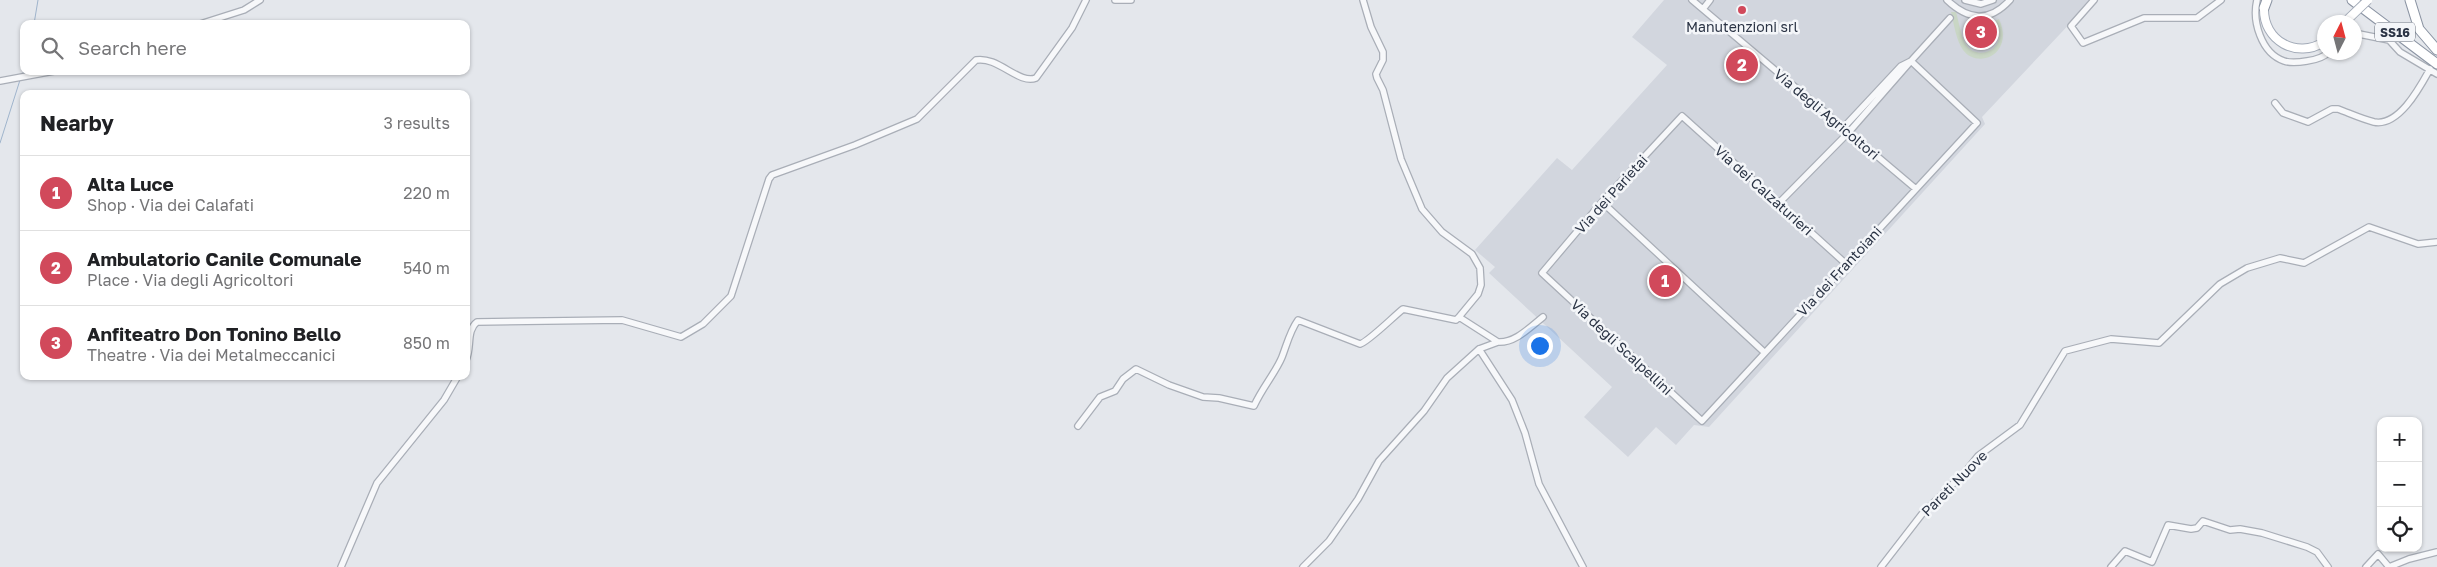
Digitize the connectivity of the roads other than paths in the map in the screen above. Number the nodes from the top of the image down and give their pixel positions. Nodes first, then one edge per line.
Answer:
1 (260, 0) edge
2 (1086, 0) edge
3 (1115, 0) edge
4 (1132, 0) edge
5 (1363, 0) edge
6 (1692, 0) edge
7 (1710, 0) edge
8 (1947, 0) edge
9 (1965, 0) edge
10 (1993, 0) edge
11 (2010, 0) edge
12 (2094, 0) edge
13 (2221, 0) edge
14 (2256, 0) edge
15 (2368, 0) edge
16 (2410, 0) edge
17 (2356, 1) edge
18 (2265, 3) edge
19 (1703, 9) junction
20 (2352, 15) edge
21 (1950, 18) dead end
22 (213, 20) edge
23 (2362, 35) edge
24 (2317, 44) edge
25 (2437, 50) edge
26 (2437, 57) edge
27 (2317, 58) edge
28 (1911, 61) junction
29 (2434, 66) edge
30 (2437, 74) edge
31 (32, 75) edge
32 (0, 81) edge
33 (2275, 103) dead end
34 (1682, 116) joint
35 (1847, 130) junction
36 (1916, 189) junction
37 (1602, 202) junction
38 (1779, 203) junction
39 (2437, 242) edge
40 (1845, 263) junction
41 (1542, 272) joint
42 (1460, 317) junction
43 (1543, 318) dead end
44 (470, 332) edge
45 (470, 332) edge
46 (1498, 342) junction
47 (1478, 349) junction
48 (1764, 352) junction
49 (470, 353) edge
50 (456, 380) edge
51 (1702, 420) joint
52 (1078, 426) dead end
53 (2437, 552) edge
54 (341, 567) edge
55 (1303, 567) edge
56 (1583, 567) edge
57 (1881, 567) edge
58 (2111, 567) edge
59 (2328, 567) edge
60 (2366, 567) edge

1 - 22 street
2 - 45 street
3 - 4 street
5 - 42 street
6 - 19 street, Via degli Agricoltori
7 - 19 street
8 - 11 street
9 - 10 street
12 - 13 street
14 - 27 street
15 - 20 main road, bridge
16 - 25 highway, SS16
17 - 26 highway, SS16
17 - 29 highway, SS16
18 - 24 main road
19 - 35 street, Via degli Agricoltori
21 - 28 street
23 - 29 street
28 - 35 street
28 - 36 street, Via dei Frantoiani
29 - 30 street
29 - 33 street
31 - 32 street
34 - 37 street, Via dei Parietai
34 - 38 street, Via dei Calzaturieri
35 - 36 street, Via degli Agricoltori
35 - 38 street
36 - 40 street, Via dei Frantoiani
37 - 41 street, Via dei Parietai
37 - 48 street
38 - 40 street, Via dei Calzaturieri
39 - 57 street, Pareti Nuove
40 - 48 street, Via dei Frantoiani
41 - 51 street, Via degli Scalpellini
42 - 46 street
42 - 52 street
43 - 46 street
44 - 49 street
46 - 47 street
47 - 55 street
47 - 56 street
48 - 51 street, Via dei Frantoiani
50 - 54 street
53 - 60 street
58 - 59 street

